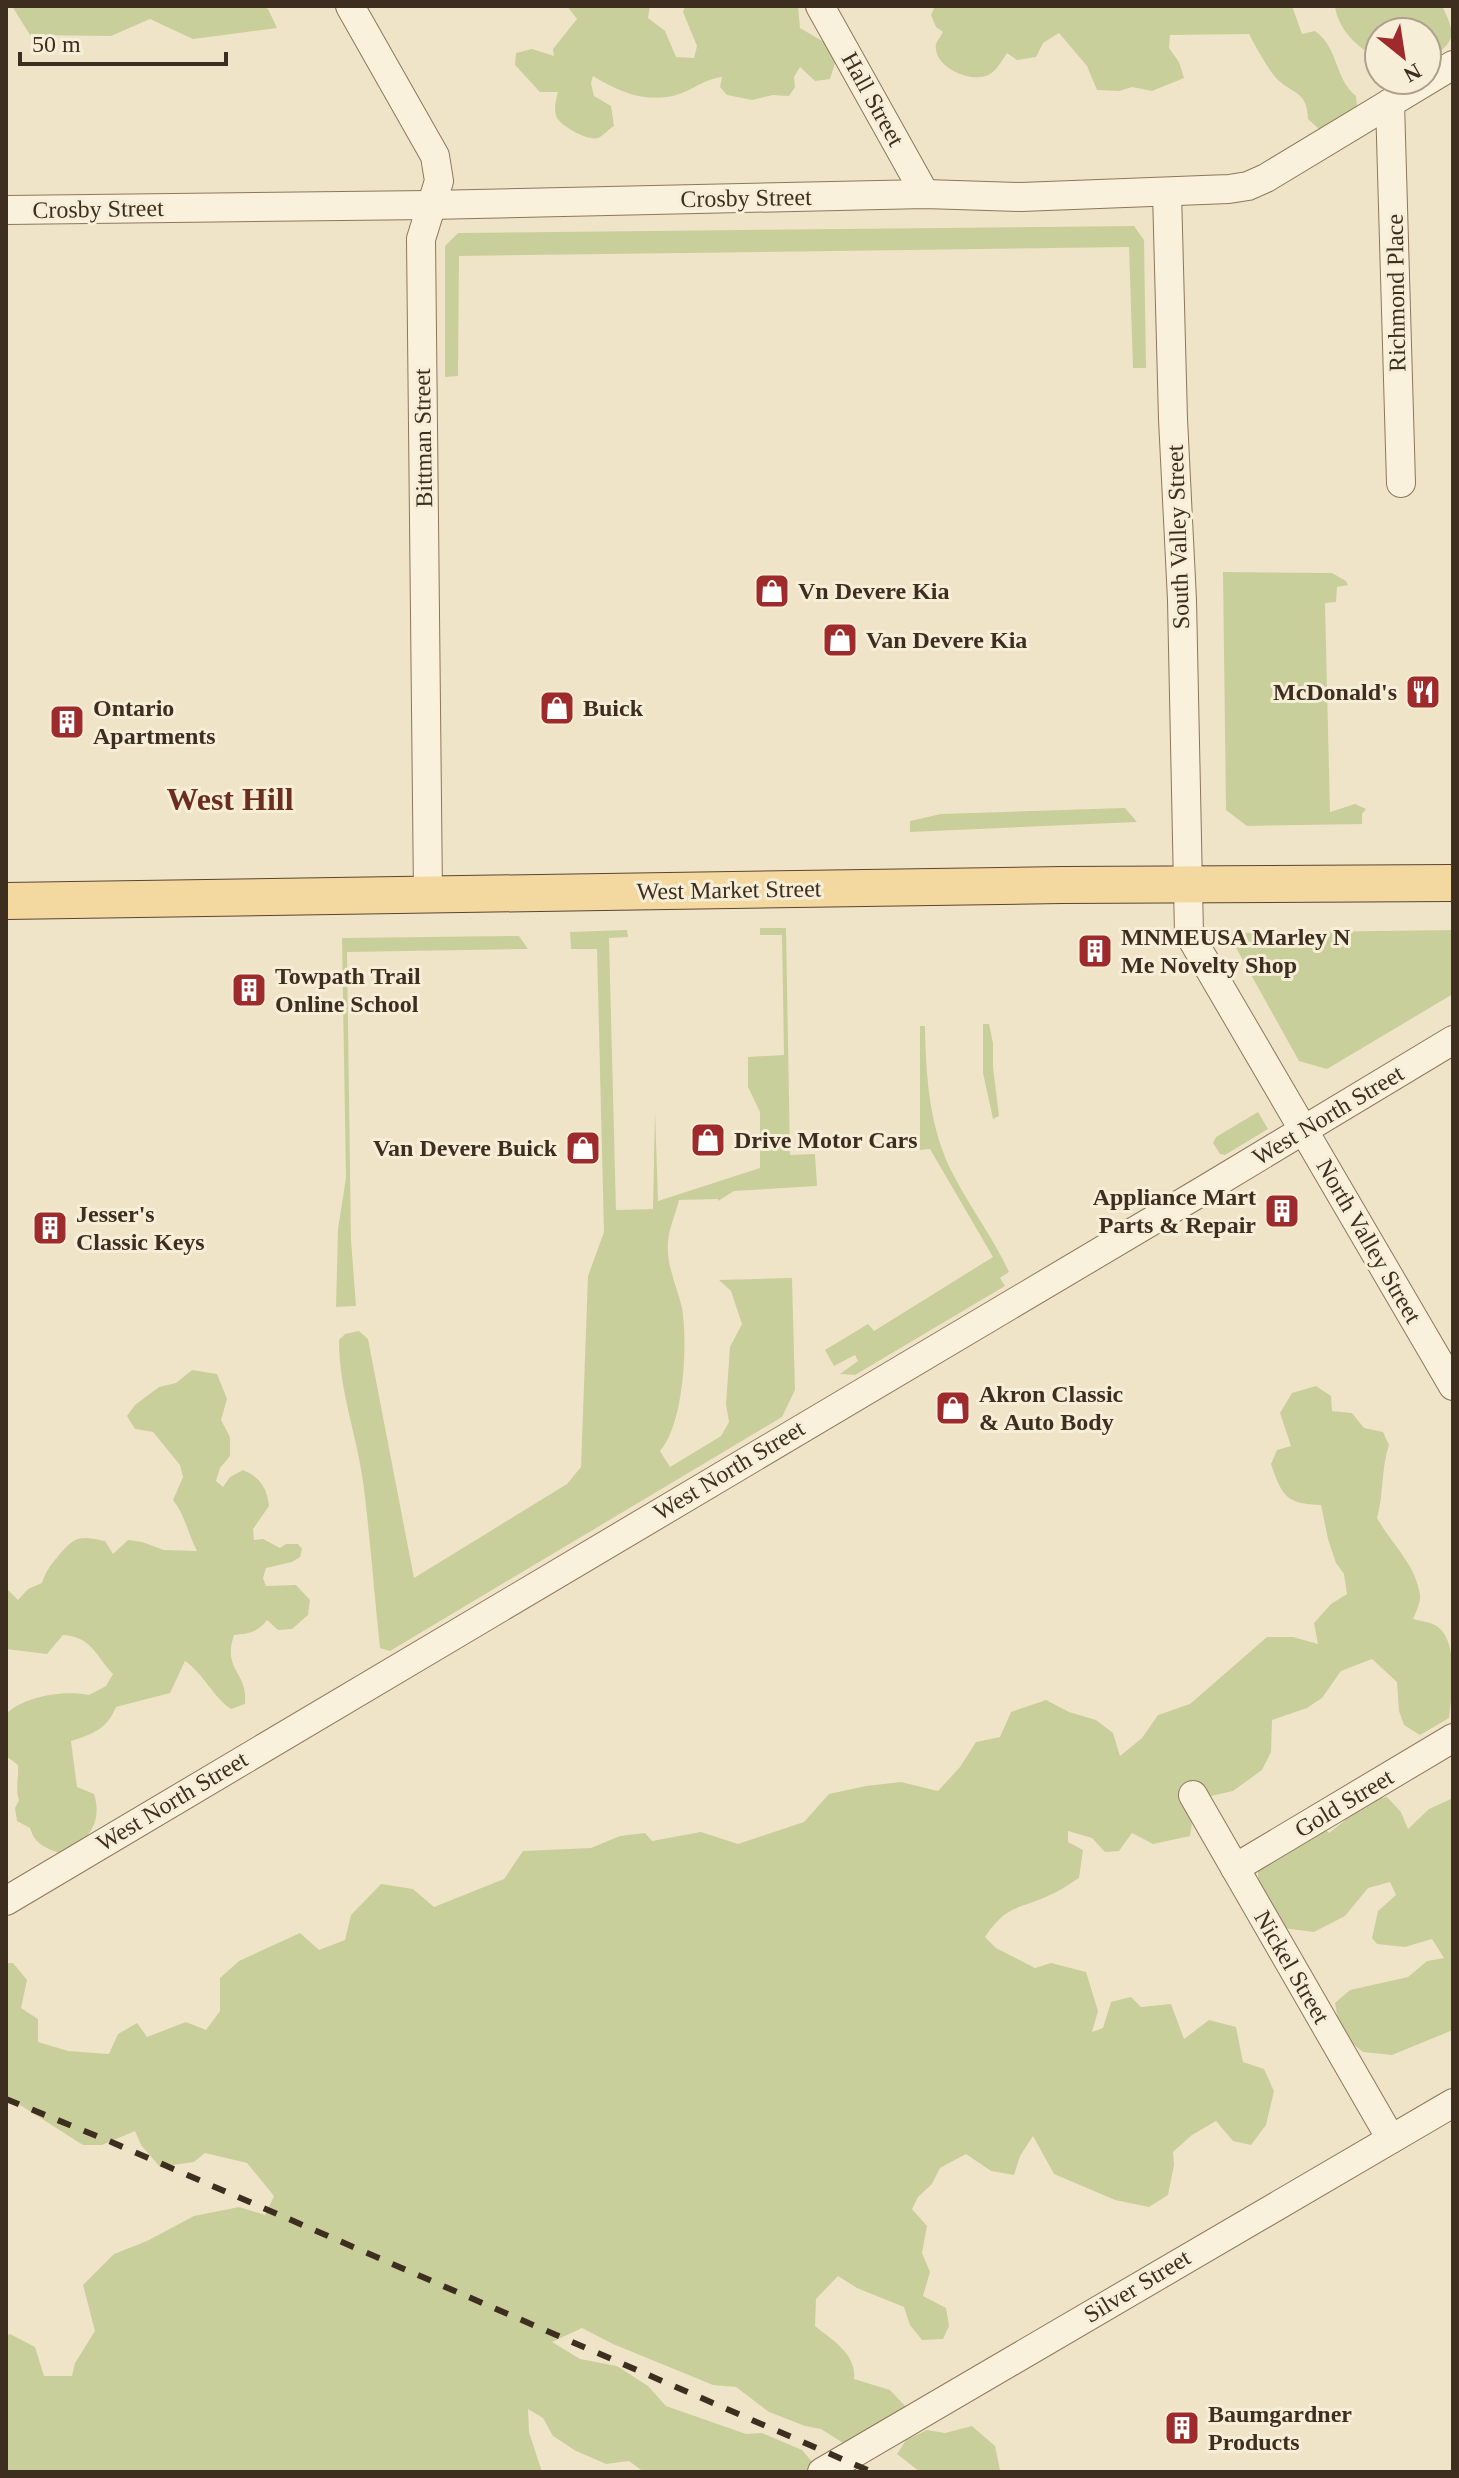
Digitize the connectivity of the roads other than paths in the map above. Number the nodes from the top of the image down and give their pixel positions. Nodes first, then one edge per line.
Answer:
1 (350, 6) edge
2 (820, 6) edge
3 (1453, 65) edge
4 (1390, 103) junction
5 (1167, 192) junction
6 (925, 194) junction
7 (430, 205) junction
8 (6, 210) edge
9 (1401, 483) dead end
10 (1186, 883) junction
11 (1453, 883) edge
12 (428, 895) junction
13 (6, 901) edge
14 (1453, 1040) edge
15 (1305, 1129) junction
16 (1453, 1386) edge
17 (1453, 1738) edge
18 (1193, 1795) dead end
19 (1235, 1868) junction
20 (6, 1901) edge
21 (1453, 2103) edge
22 (1391, 2139) junction
23 (822, 2472) edge

1 - 7 street, Bittman Street
2 - 6 street, Hall Street
3 - 4 street, Crosby Street
4 - 5 street, Crosby Street
4 - 9 street, Richmond Place
5 - 6 street, Crosby Street
5 - 10 street, South Valley Street
6 - 7 street, Crosby Street
7 - 8 street, Crosby Street
7 - 12 street, Bittman Street
10 - 11 main road, West Market Street
10 - 12 main road, West Market Street
10 - 15 street, North Valley Street
12 - 13 main road, West Market Street
14 - 15 street, West North Street
15 - 16 street, North Valley Street
15 - 20 street, West North Street
17 - 19 street, Gold Street
18 - 19 street, Nickel Street
19 - 22 street, Nickel Street
21 - 22 street, Silver Street
22 - 23 street, Silver Street

